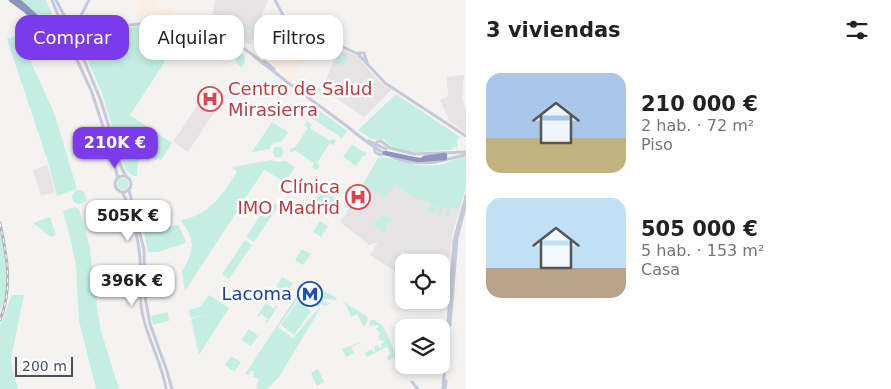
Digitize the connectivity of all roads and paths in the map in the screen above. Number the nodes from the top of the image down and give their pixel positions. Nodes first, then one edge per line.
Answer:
1 (10, 0) edge
2 (17, 0) edge
3 (54, 0) edge
4 (89, 0) edge
5 (275, 0) edge
6 (31, 15) edge
7 (35, 15) edge
8 (58, 15) edge
9 (62, 15) edge
10 (82, 15) edge
11 (129, 22) edge
12 (129, 25) edge
13 (78, 60) edge
14 (85, 60) edge
15 (466, 136) edge
16 (374, 145) junction
17 (386, 149) junction
18 (466, 153) edge
19 (445, 157) dead end
20 (126, 176) junction
21 (118, 178) junction
22 (129, 190) junction
23 (122, 192) junction
24 (466, 196) edge
25 (466, 204) edge
26 (166, 389) edge
27 (172, 389) edge
28 (444, 389) edge

1 - 6 highway
2 - 7 highway
3 - 8 street
3 - 9 street
4 - 10 street
5 - 15 street
11 - 16 street
12 - 16 street
13 - 21 street
14 - 20 street
16 - 17 street
16 - 17 street
17 - 18 street
17 - 18 street
17 - 19 highway
20 - 21 street
20 - 22 street
21 - 23 street
22 - 23 street
22 - 27 street
23 - 26 street
24 - 28 street
25 - 28 street

